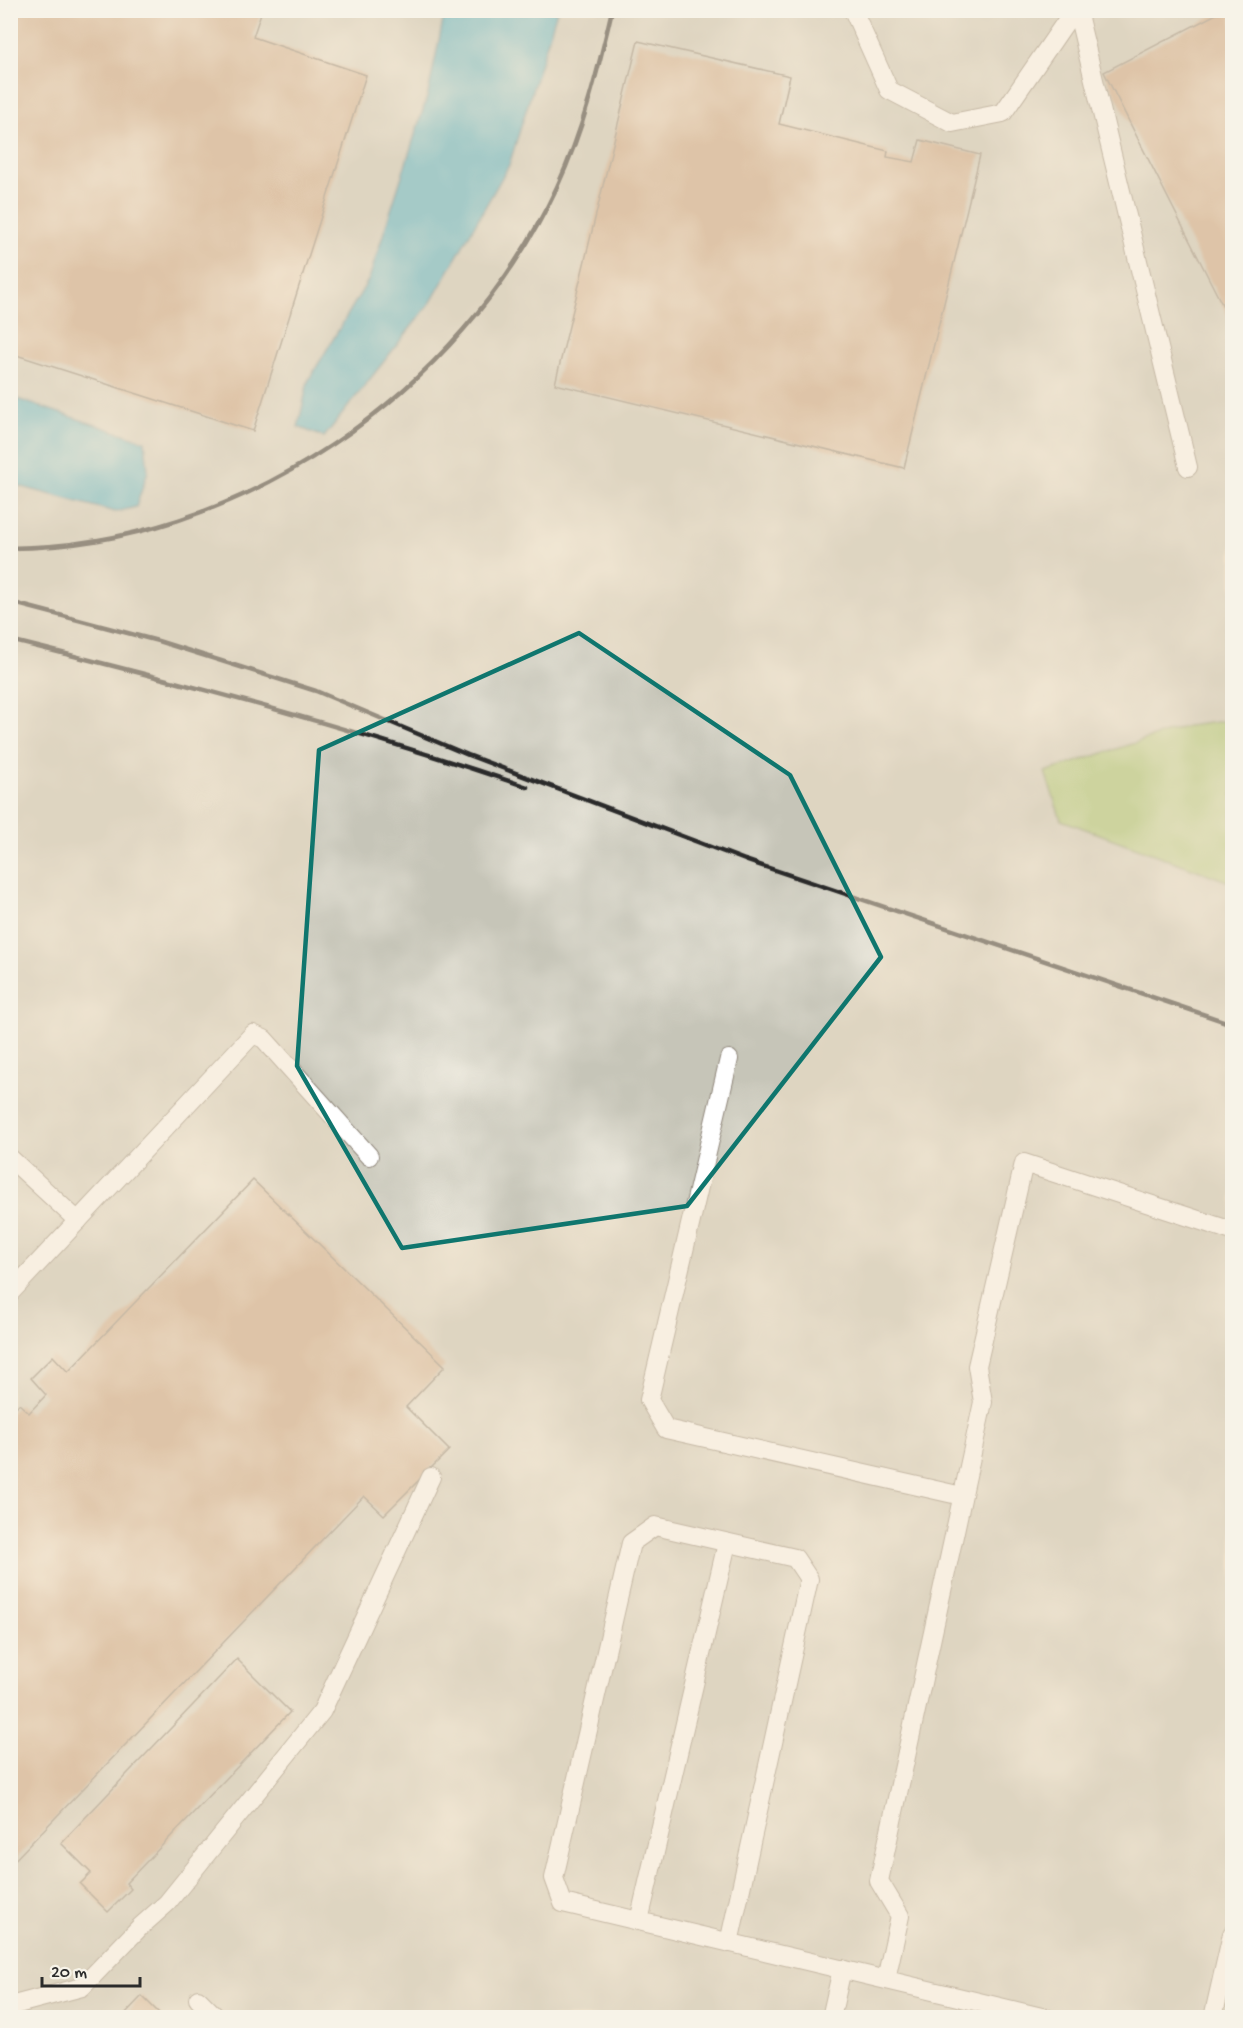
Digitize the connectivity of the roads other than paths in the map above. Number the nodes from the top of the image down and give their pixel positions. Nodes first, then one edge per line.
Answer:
1 (853, 10) edge
2 (1076, 10) edge
3 (1188, 467) dead end
4 (729, 1059) dead end
5 (369, 1155) dead end
6 (10, 1158) edge
7 (78, 1221) junction
8 (1233, 1231) edge
9 (10, 1293) edge
10 (431, 1477) dead end
11 (962, 1496) junction
12 (727, 1543) junction
13 (639, 1921) junction
14 (1233, 1934) edge
15 (729, 1943) junction
16 (842, 1969) junction
17 (886, 1979) junction
18 (198, 2000) dead end
19 (10, 2006) edge
20 (975, 2009) edge
21 (217, 2018) edge
22 (831, 2018) edge
23 (1046, 2018) edge
24 (1213, 2018) edge

1 - 2 lane
2 - 3 lane
4 - 11 lane
5 - 7 lane
6 - 7 lane
7 - 9 lane
8 - 11 lane
10 - 19 lane
11 - 17 lane
12 - 13 lane
12 - 13 lane
12 - 15 lane
13 - 15 lane
14 - 24 lane
15 - 16 lane
16 - 17 lane
16 - 22 lane
17 - 20 lane
18 - 21 lane
20 - 23 lane

